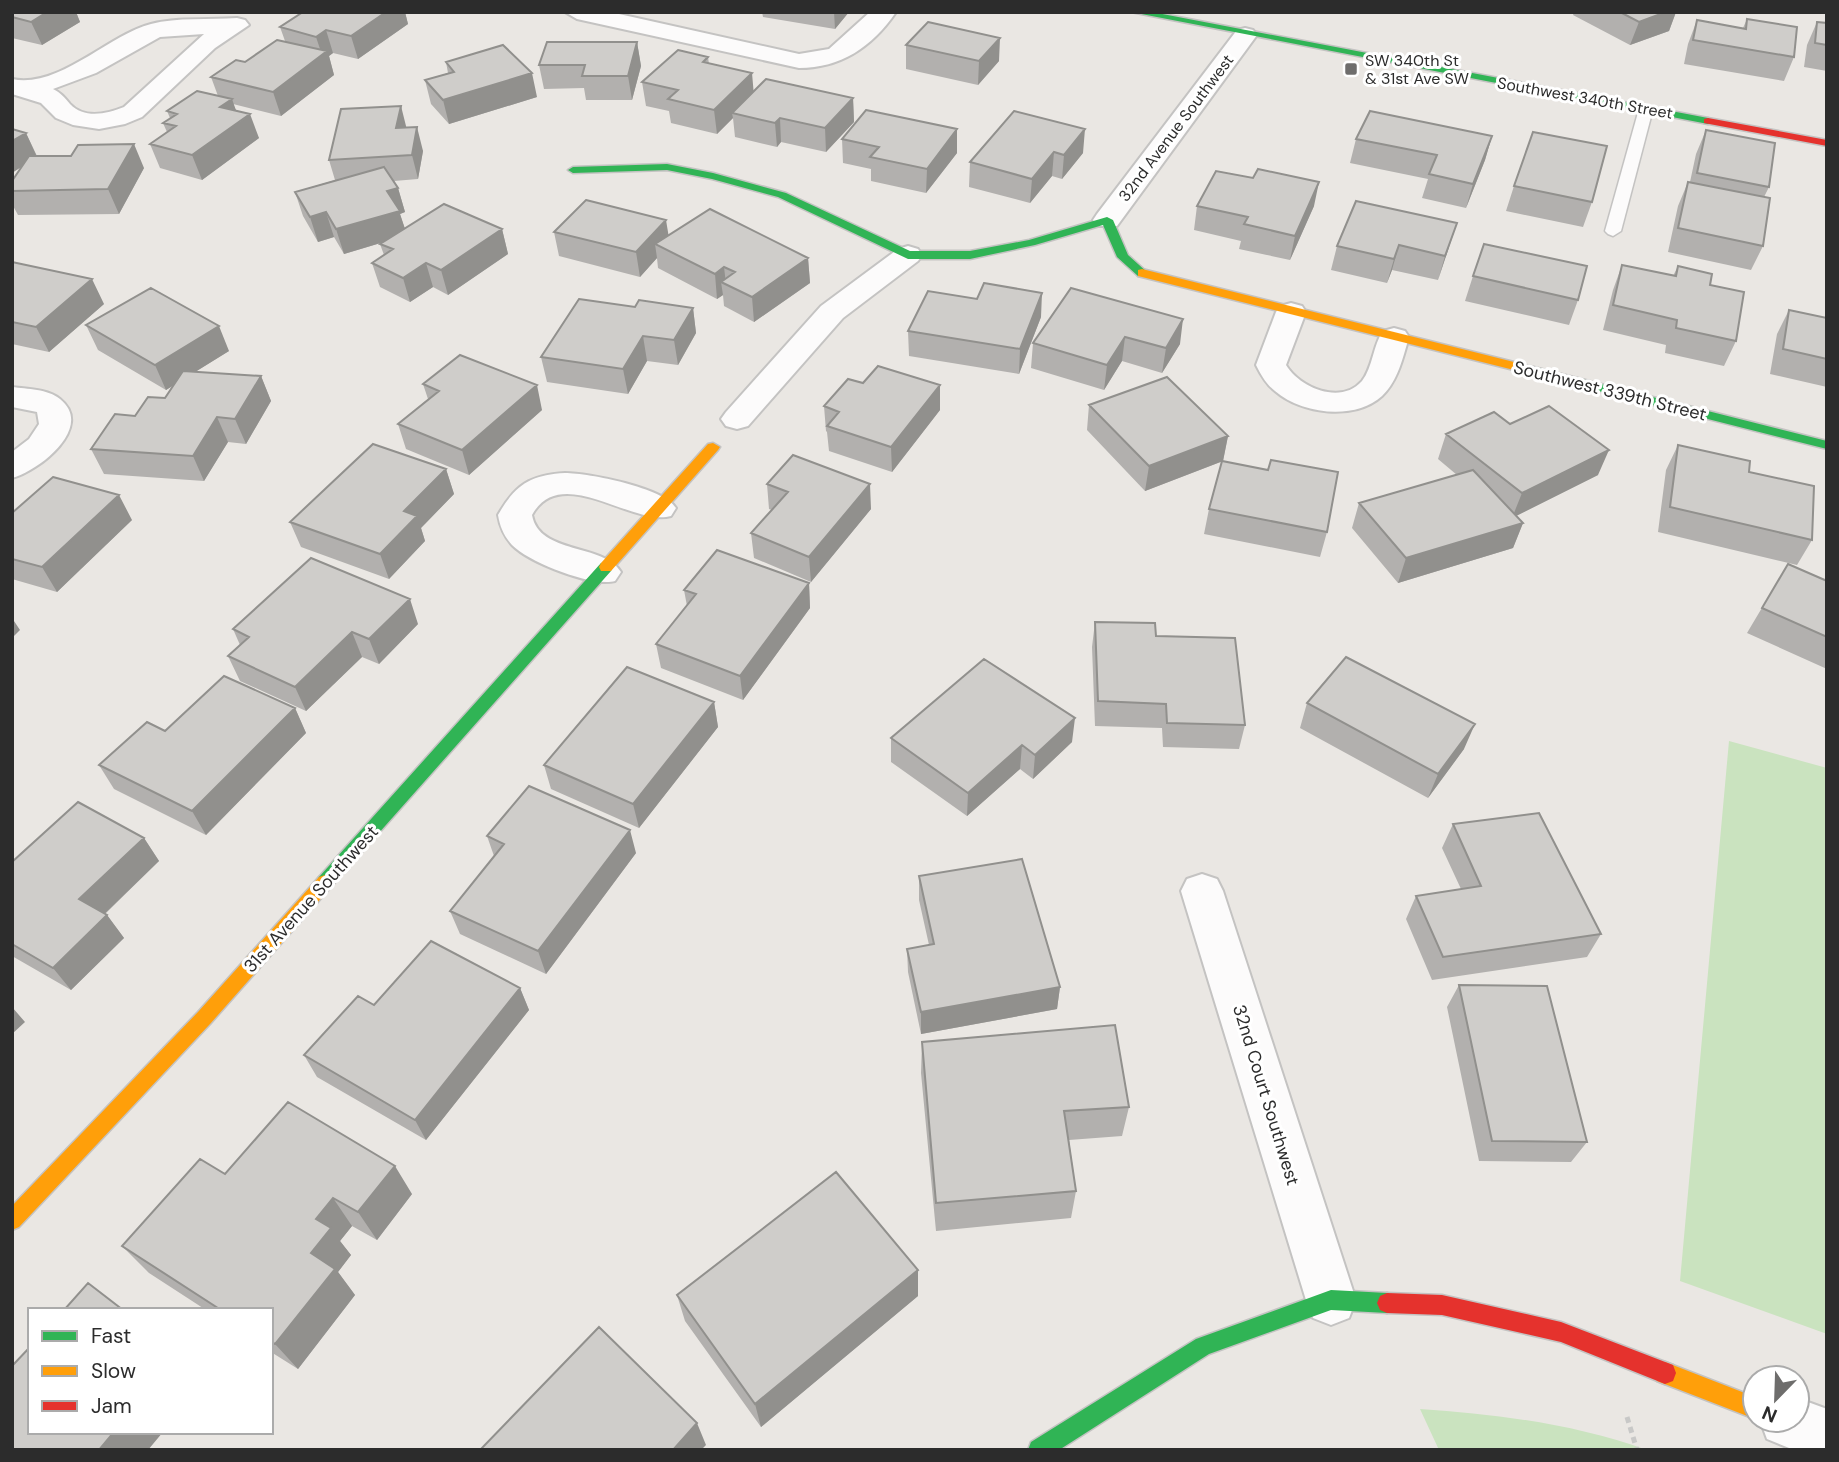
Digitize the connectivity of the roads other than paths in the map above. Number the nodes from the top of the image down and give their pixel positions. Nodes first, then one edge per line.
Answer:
1 (578, 12) edge
2 (884, 12) edge
3 (1136, 12) edge
4 (1245, 35) junction
5 (20, 88) edge
6 (1646, 109) junction
7 (1827, 143) edge
8 (573, 170) dead end
9 (1107, 220) junction
10 (1613, 231) dead end
11 (908, 255) junction
12 (1291, 312) junction
13 (1394, 337) junction
14 (12, 397) edge
15 (737, 419) dead end
16 (1827, 445) edge
17 (713, 447) dead end
18 (12, 467) edge
19 (659, 508) junction
20 (603, 572) junction
21 (1202, 891) dead end
22 (12, 1220) edge
23 (1331, 1300) junction
24 (1741, 1403) edge
25 (1039, 1450) edge

1 - 2 street
3 - 4 street, Southwest 340th Street
4 - 6 street, Southwest 340th Street
4 - 9 street, 32nd Avenue Southwest
5 - 5 street
6 - 7 street, Southwest 340th Street
6 - 10 lane
8 - 11 street
9 - 11 street
9 - 12 street, Southwest 339th Street
11 - 15 street
12 - 13 street, Southwest 339th Street
12 - 13 street
13 - 16 street, Southwest 339th Street
14 - 18 street
17 - 19 street, 31st Avenue Southwest
19 - 20 street, 31st Avenue Southwest
19 - 20 street
20 - 22 street, 31st Avenue Southwest
21 - 23 street, 32nd Court Southwest
23 - 24 street
23 - 25 street

